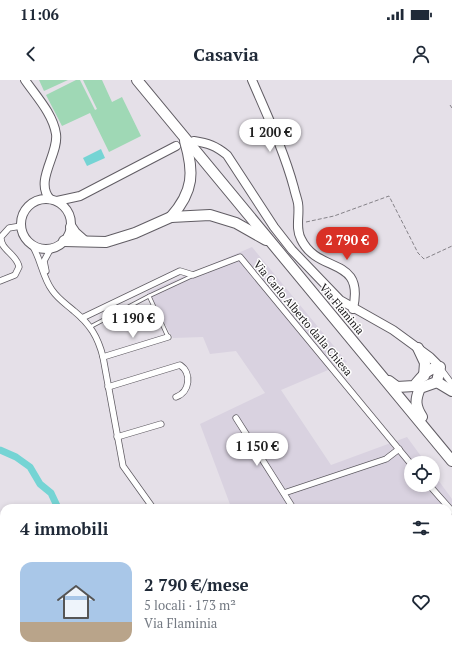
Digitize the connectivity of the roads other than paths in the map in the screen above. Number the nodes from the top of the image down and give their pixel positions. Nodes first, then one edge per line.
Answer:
1 (25, 80) edge
2 (137, 80) edge
3 (252, 80) edge
4 (184, 137) junction
5 (194, 141) dead end
6 (176, 146) dead end
7 (45, 186) junction
8 (80, 196) junction
9 (54, 200) junction
10 (35, 201) junction
11 (69, 215) junction
12 (172, 217) junction
13 (21, 226) junction
14 (71, 227) junction
15 (64, 241) junction
16 (84, 241) junction
17 (272, 244) junction
18 (32, 245) junction
19 (51, 248) junction
20 (193, 275) junction
21 (0, 281) edge
22 (54, 292) junction
23 (148, 296) junction
24 (353, 309) junction
25 (82, 318) junction
26 (90, 327) junction
27 (168, 337) joint
28 (418, 348) junction
29 (103, 357) junction
30 (440, 367) junction
31 (424, 376) junction
32 (384, 378) junction
33 (437, 382) junction
34 (452, 384) edge
35 (108, 387) junction
36 (452, 391) edge
37 (176, 397) dead end
38 (236, 418) dead end
39 (161, 424) dead end
40 (428, 432) junction
41 (117, 437) junction
42 (399, 449) junction
43 (405, 456) edge
44 (452, 461) edge
45 (435, 492) edge
46 (284, 493) junction
47 (150, 504) edge
48 (290, 504) edge
49 (446, 504) edge

1 - 7 main road
2 - 4 highway, Via Flaminia
3 - 24 main road
4 - 12 highway
4 - 17 highway, Via Flaminia
5 - 24 main road
6 - 8 main road
7 - 9 main road
7 - 10 main road
8 - 9 main road
8 - 11 main road
9 - 10 main road
9 - 11 main road
10 - 13 main road
11 - 14 main road
12 - 16 highway
12 - 17 highway
13 - 18 main road
13 - 21 street
14 - 15 main road
14 - 16 highway
15 - 16 highway
15 - 19 main road
17 - 32 highway, Via Flaminia
18 - 19 main road
18 - 22 street
19 - 22 street
20 - 23 lane, Via Carlo Alberto dalla Chiesa
20 - 25 street
20 - 42 street, Via Carlo Alberto dalla Chiesa
22 - 25 street
23 - 26 lane, Via Carlo Alberto dalla Chiesa
23 - 27 lane
24 - 28 main road
25 - 26 street
26 - 29 street
27 - 29 street
28 - 30 main road
28 - 31 highway
29 - 35 street
30 - 31 highway
30 - 33 highway
30 - 34 street
31 - 32 highway
32 - 40 highway, Via Flaminia
33 - 36 highway
33 - 40 highway
35 - 37 street
35 - 41 street
38 - 46 street
39 - 41 street
40 - 44 highway, Via Flaminia
41 - 47 street
42 - 43 street, Via Carlo Alberto dalla Chiesa
42 - 46 street
45 - 49 street
46 - 48 street

